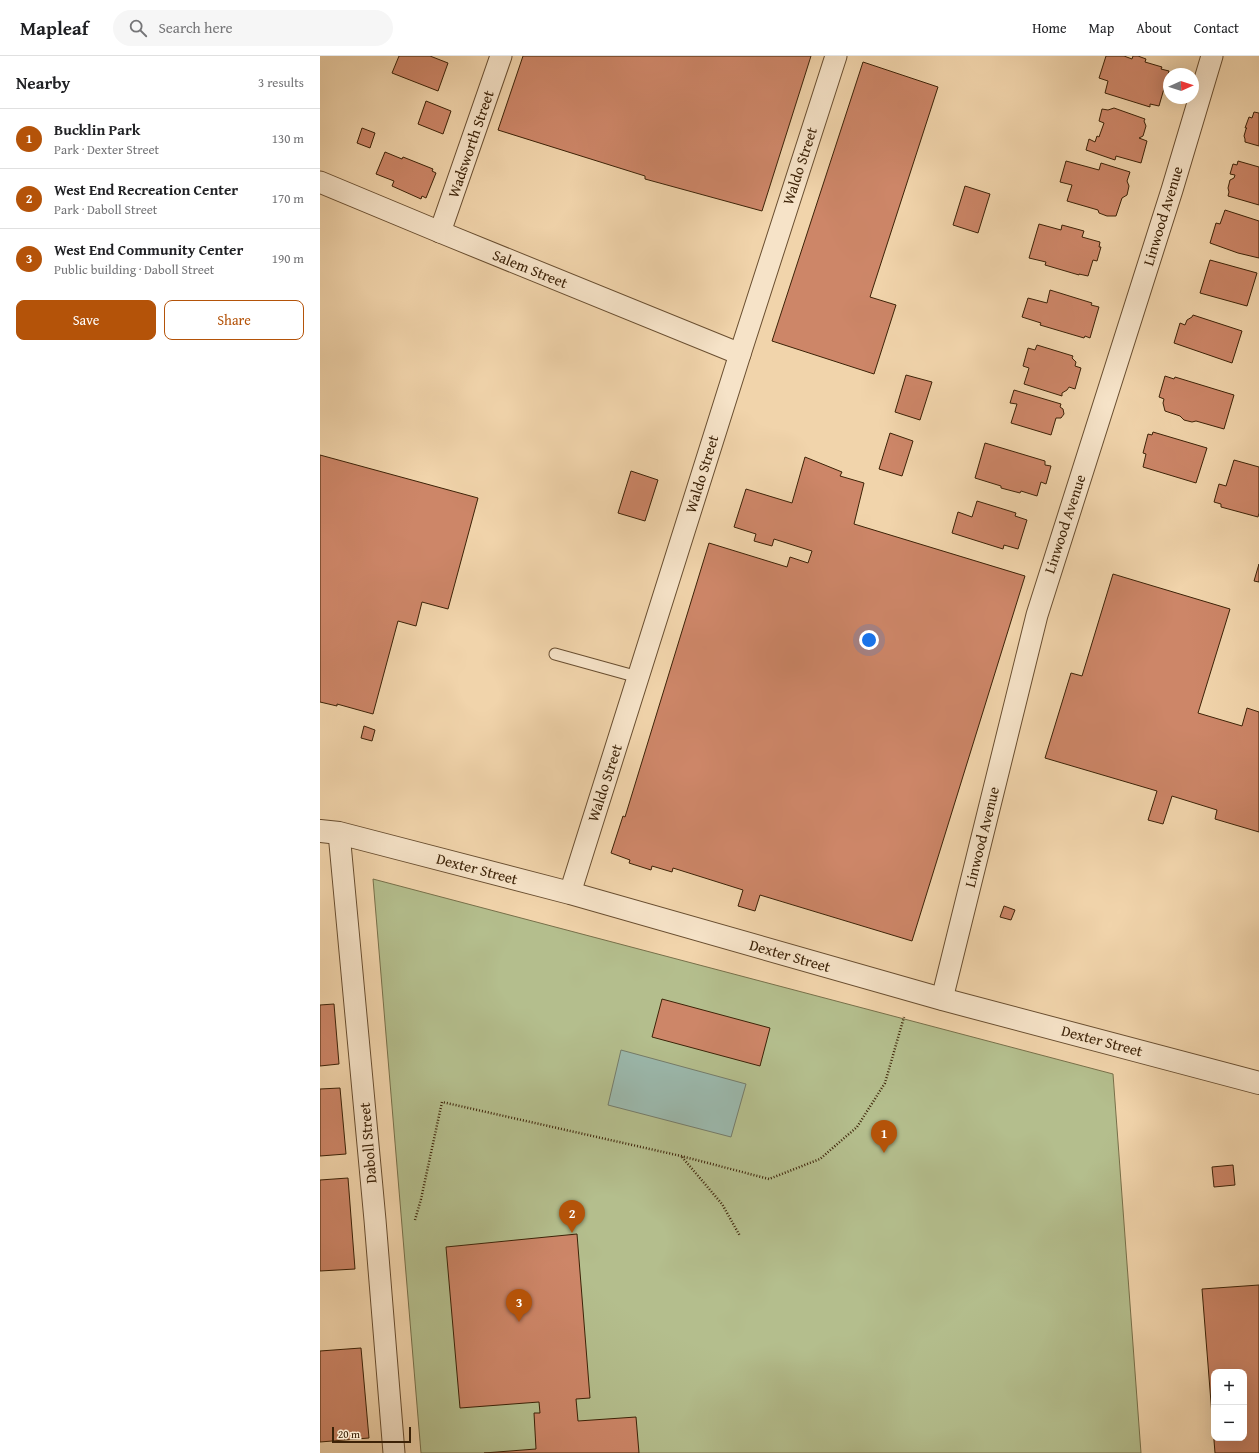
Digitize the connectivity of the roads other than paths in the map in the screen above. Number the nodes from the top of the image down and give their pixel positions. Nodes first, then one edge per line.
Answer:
1 (501, 56) edge
2 (836, 56) edge
3 (1212, 56) edge
4 (320, 182) edge
5 (440, 232) junction
6 (740, 354) junction
7 (555, 654) dead end
8 (638, 677) junction
9 (329, 832) edge
10 (570, 893) junction
11 (942, 999) junction
12 (1259, 1083) edge
13 (394, 1453) edge

1 - 5 street, Wadsworth Street
2 - 6 street, Waldo Street
3 - 11 street, Linwood Avenue
4 - 5 street, Salem Street
5 - 6 street, Salem Street
6 - 8 street, Waldo Street
7 - 8 lane
8 - 10 street, Waldo Street
9 - 10 street, Dexter Street
9 - 13 street, Daboll Street
10 - 11 street, Dexter Street
11 - 12 street, Dexter Street

